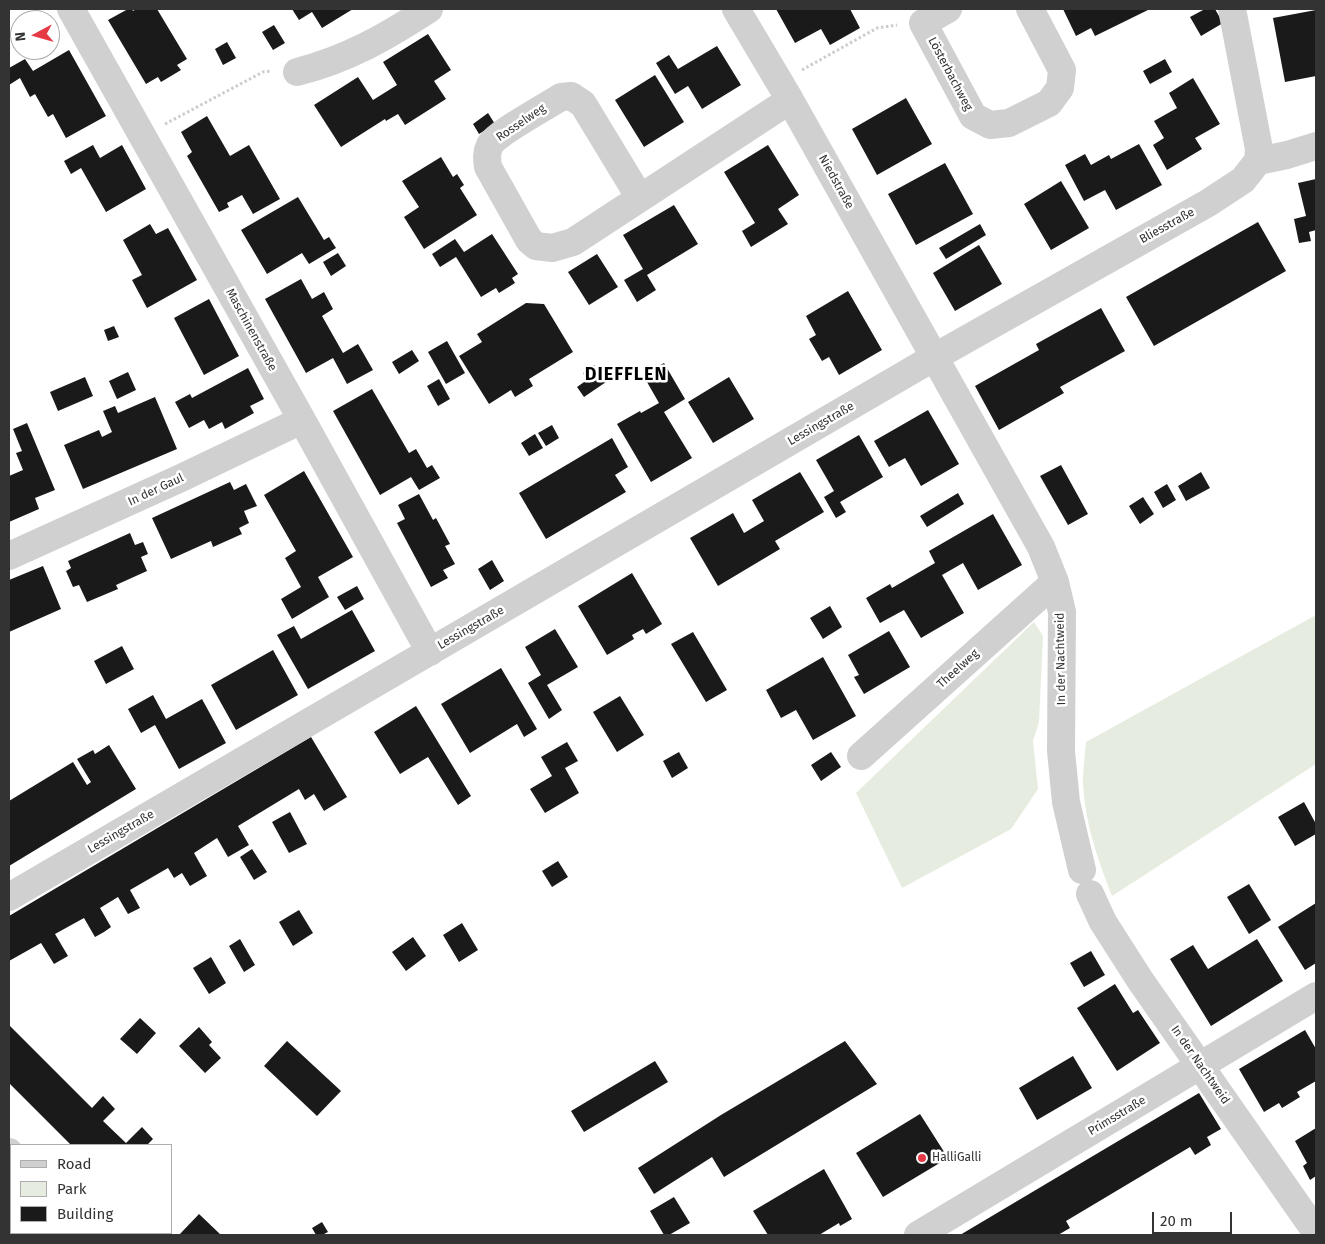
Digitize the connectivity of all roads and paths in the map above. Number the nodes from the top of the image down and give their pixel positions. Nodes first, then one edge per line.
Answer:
1 (71, 9) edge
2 (429, 9) edge
3 (736, 9) edge
4 (948, 9) edge
5 (1030, 9) edge
6 (1232, 9) edge
7 (923, 24) junction
8 (297, 72) joint
9 (785, 91) junction
10 (143, 136) junction
11 (1316, 146) edge
12 (1258, 161) junction
13 (640, 198) junction
14 (934, 358) junction
15 (302, 420) junction
16 (9, 556) edge
17 (1055, 582) junction
18 (430, 652) junction
19 (861, 756) dead end
20 (9, 897) edge
21 (1316, 996) edge
22 (1200, 1066) junction
23 (1316, 1232) edge
24 (918, 1235) edge

1 - 10 street, Maschinenstraße
2 - 8 street
3 - 9 street, Niedstraße
4 - 7 street, Lösterbachweg
5 - 7 street, Lösterbachweg
6 - 12 street
7 - 9 path
8 - 10 path
9 - 13 street, Rosselweg
9 - 14 street, Niedstraße
10 - 15 street, Maschinenstraße
11 - 12 street
12 - 14 street, Bliesstraße
13 - 13 street, Rosselweg
14 - 17 street, In der Nachtweid
14 - 18 street, Lessingstraße
15 - 16 street, In der Gaul
15 - 18 street, Maschinenstraße
17 - 19 street, Theelweg
17 - 22 street, In der Nachtweid
18 - 20 street, Lessingstraße
21 - 22 street, Primsstraße
22 - 23 street, In der Nachtweid
22 - 24 street, Primsstraße

